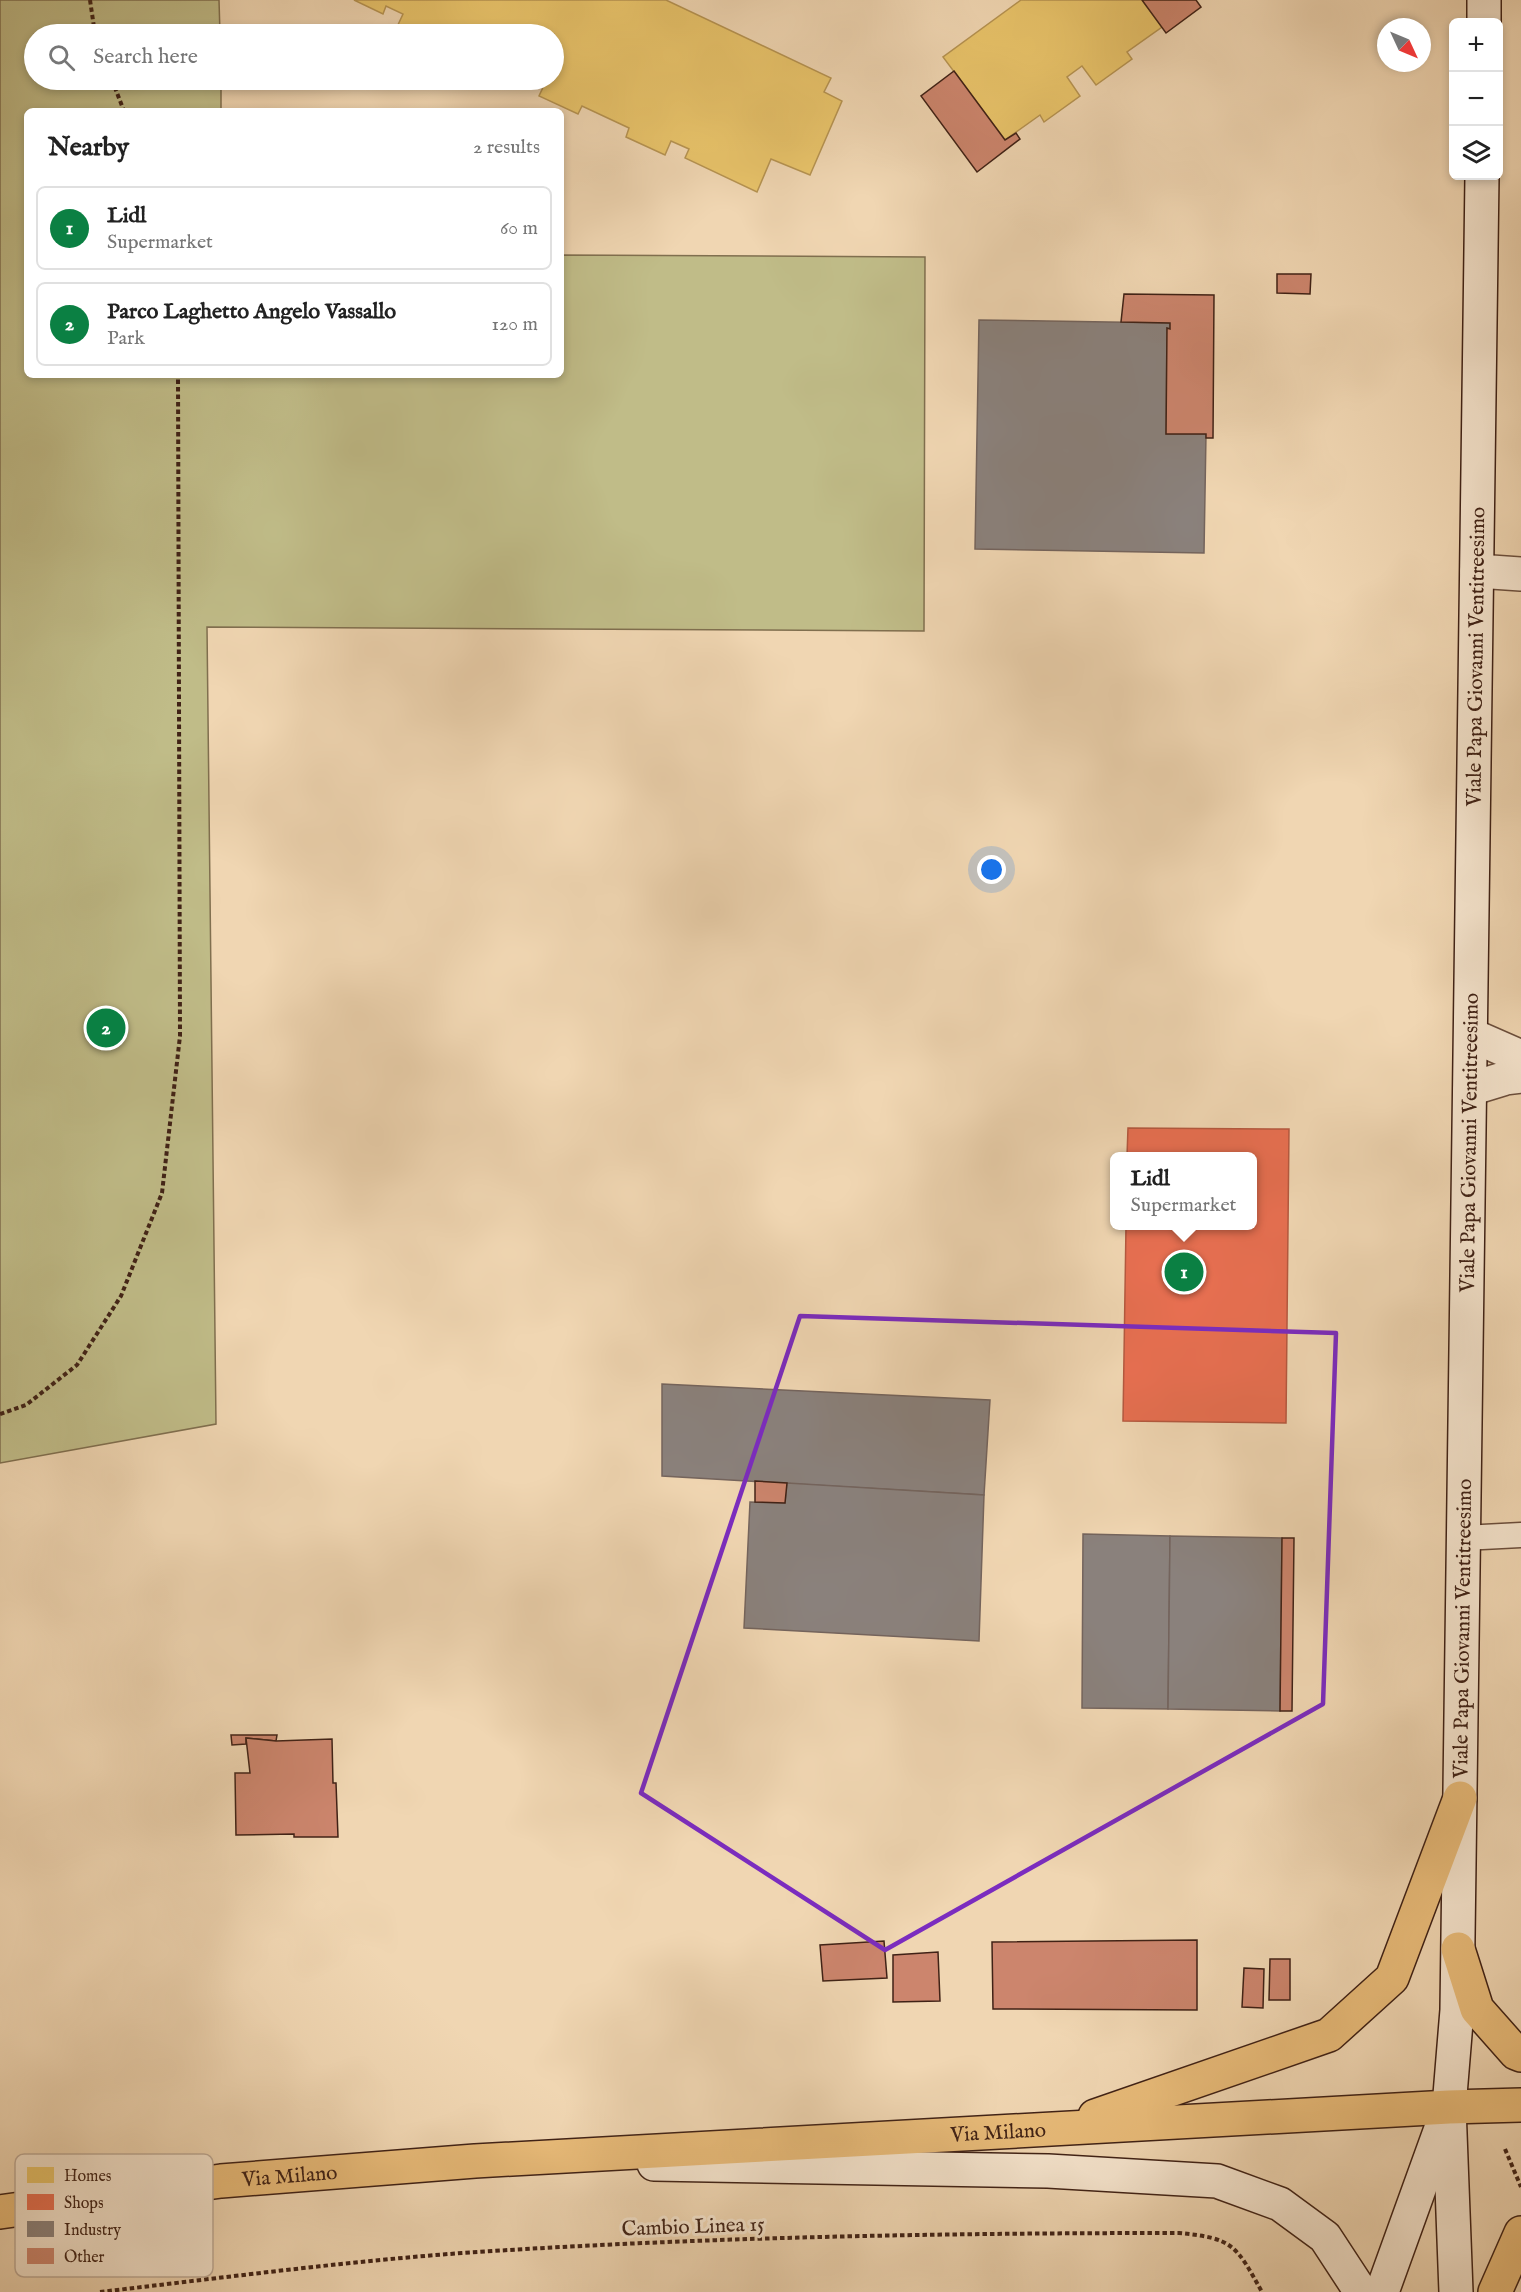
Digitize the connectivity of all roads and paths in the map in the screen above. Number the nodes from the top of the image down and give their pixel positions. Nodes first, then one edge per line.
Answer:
1 (90, 0) edge
2 (1484, 0) edge
3 (1484, 18) edge
4 (94, 24) edge
5 (116, 90) edge
6 (123, 108) edge
7 (1482, 180) edge
8 (178, 378) edge
9 (1476, 571) junction
10 (1521, 574) edge
11 (1471, 1035) junction
12 (1521, 1058) edge
13 (1521, 1076) edge
14 (1470, 1089) junction
15 (0, 1414) edge
16 (1521, 1535) edge
17 (1463, 1538) junction
18 (1460, 1798) junction
19 (1458, 1948) junction
20 (1521, 2055) edge
21 (1521, 2105) edge
22 (1449, 2107) junction
23 (1056, 2129) junction
24 (475, 2161) junction
25 (213, 2182) edge
26 (15, 2210) edge
27 (0, 2212) edge
28 (1521, 2233) edge
29 (100, 2292) edge
30 (1262, 2292) edge
31 (1361, 2292) edge
32 (1382, 2292) edge
33 (1456, 2292) edge
34 (1495, 2292) edge

1 - 4 path
2 - 3 street
5 - 6 path
7 - 9 street, Viale Papa Giovanni Ventitreesimo
8 - 15 path
9 - 10 street
9 - 11 street, Viale Papa Giovanni Ventitreesimo
11 - 12 street
11 - 14 street, Viale Papa Giovanni Ventitreesimo
13 - 14 street
14 - 17 street, Viale Papa Giovanni Ventitreesimo
16 - 17 lane
17 - 18 street, Viale Papa Giovanni Ventitreesimo
18 - 19 street, Viale Papa Giovanni Ventitreesimo
18 - 23 main road
19 - 20 main road
19 - 22 street, Viale Papa Giovanni Ventitreesimo
21 - 22 main road, Via Milano
22 - 23 main road, Via Milano
22 - 32 street
22 - 33 street
23 - 24 main road, Via Milano
24 - 25 main road, Via Milano
24 - 31 street, Via Milano
26 - 27 main road, Via Milano
28 - 34 main road
29 - 30 path, Cambio Linea 15

